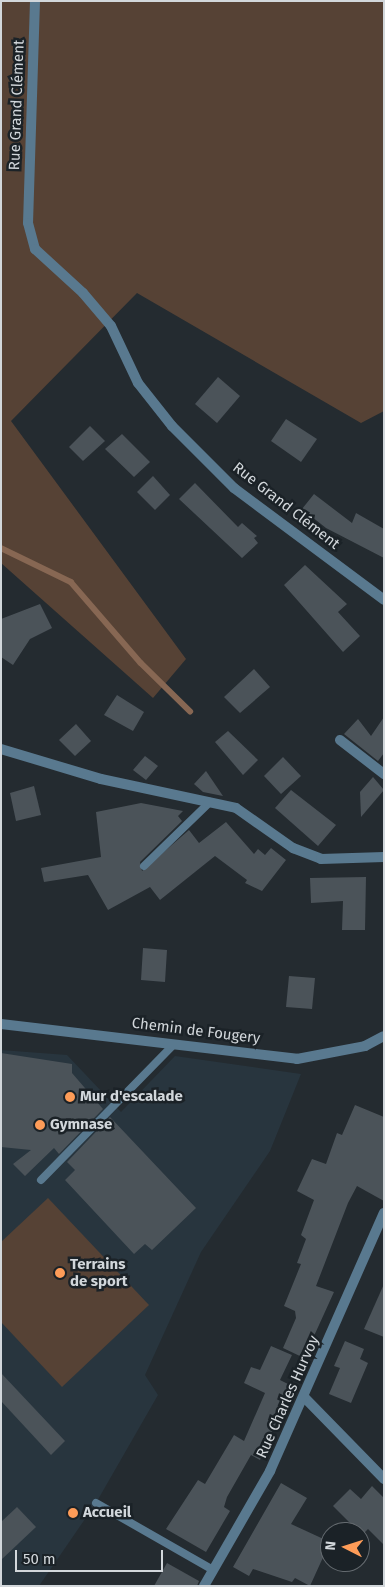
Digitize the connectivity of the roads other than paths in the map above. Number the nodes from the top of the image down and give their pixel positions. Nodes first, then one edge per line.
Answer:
1 (35, 1) edge
2 (384, 600) edge
3 (340, 740) dead end
4 (1, 749) edge
5 (384, 774) edge
6 (210, 802) junction
7 (384, 857) edge
8 (144, 866) dead end
9 (1, 1024) edge
10 (384, 1036) edge
11 (174, 1044) junction
12 (41, 1180) dead end
13 (384, 1213) edge
14 (304, 1398) junction
15 (384, 1479) edge
16 (96, 1503) dead end
17 (213, 1570) junction
18 (204, 1586) edge

1 - 2 street, Rue Grand Clément
3 - 5 street
4 - 6 street
6 - 7 street
6 - 8 lane
9 - 11 street, Chemin de Fougery
10 - 11 street, Chemin de Fougery
11 - 12 lane
13 - 14 street, Rue Charles Hurvoy
14 - 15 street
14 - 17 street, Rue Charles Hurvoy
16 - 17 lane
17 - 18 street, Rue Charles Hurvoy

